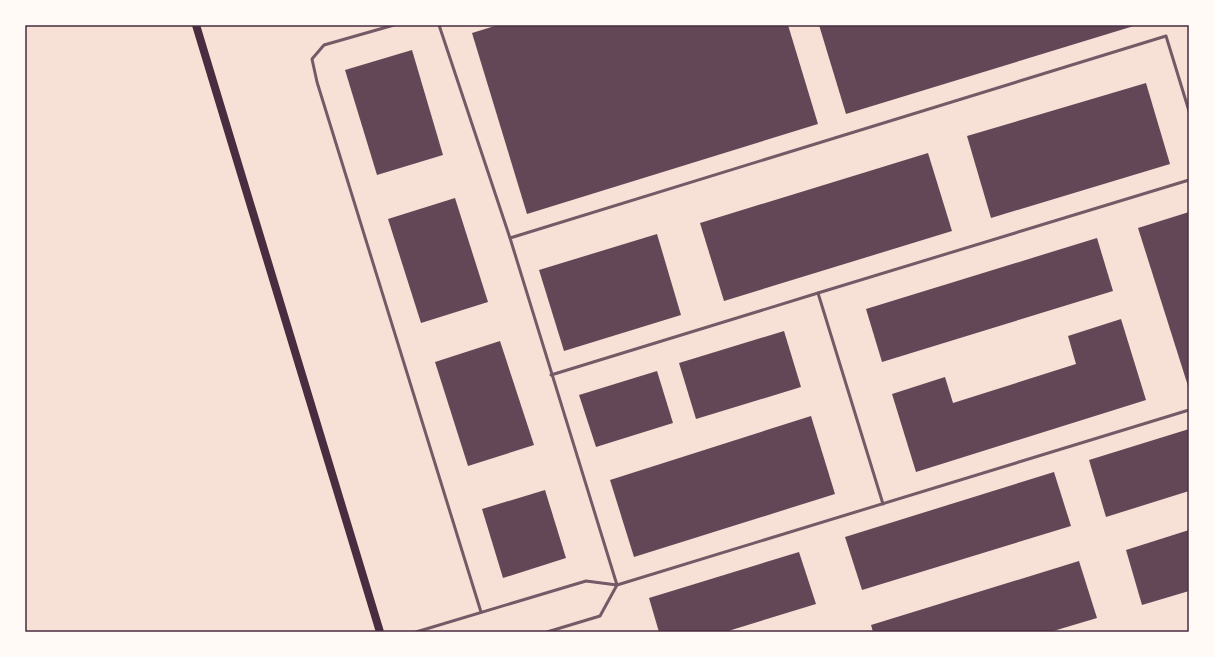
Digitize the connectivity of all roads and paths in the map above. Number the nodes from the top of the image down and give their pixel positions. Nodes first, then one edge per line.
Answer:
1 (196, 25) edge
2 (394, 25) edge
3 (439, 25) edge
4 (1189, 111) edge
5 (1189, 180) edge
6 (510, 238) junction
7 (818, 292) junction
8 (552, 375) junction
9 (1189, 410) edge
10 (883, 504) junction
11 (617, 585) junction
12 (481, 612) junction
13 (380, 632) edge
14 (416, 632) edge
15 (547, 632) edge

1 - 13 main road
2 - 12 lane
3 - 6 lane
4 - 6 lane
5 - 7 lane
6 - 8 lane
7 - 8 lane
7 - 10 lane
8 - 11 lane
9 - 10 lane
10 - 11 lane
11 - 12 lane
11 - 15 lane
12 - 14 lane

